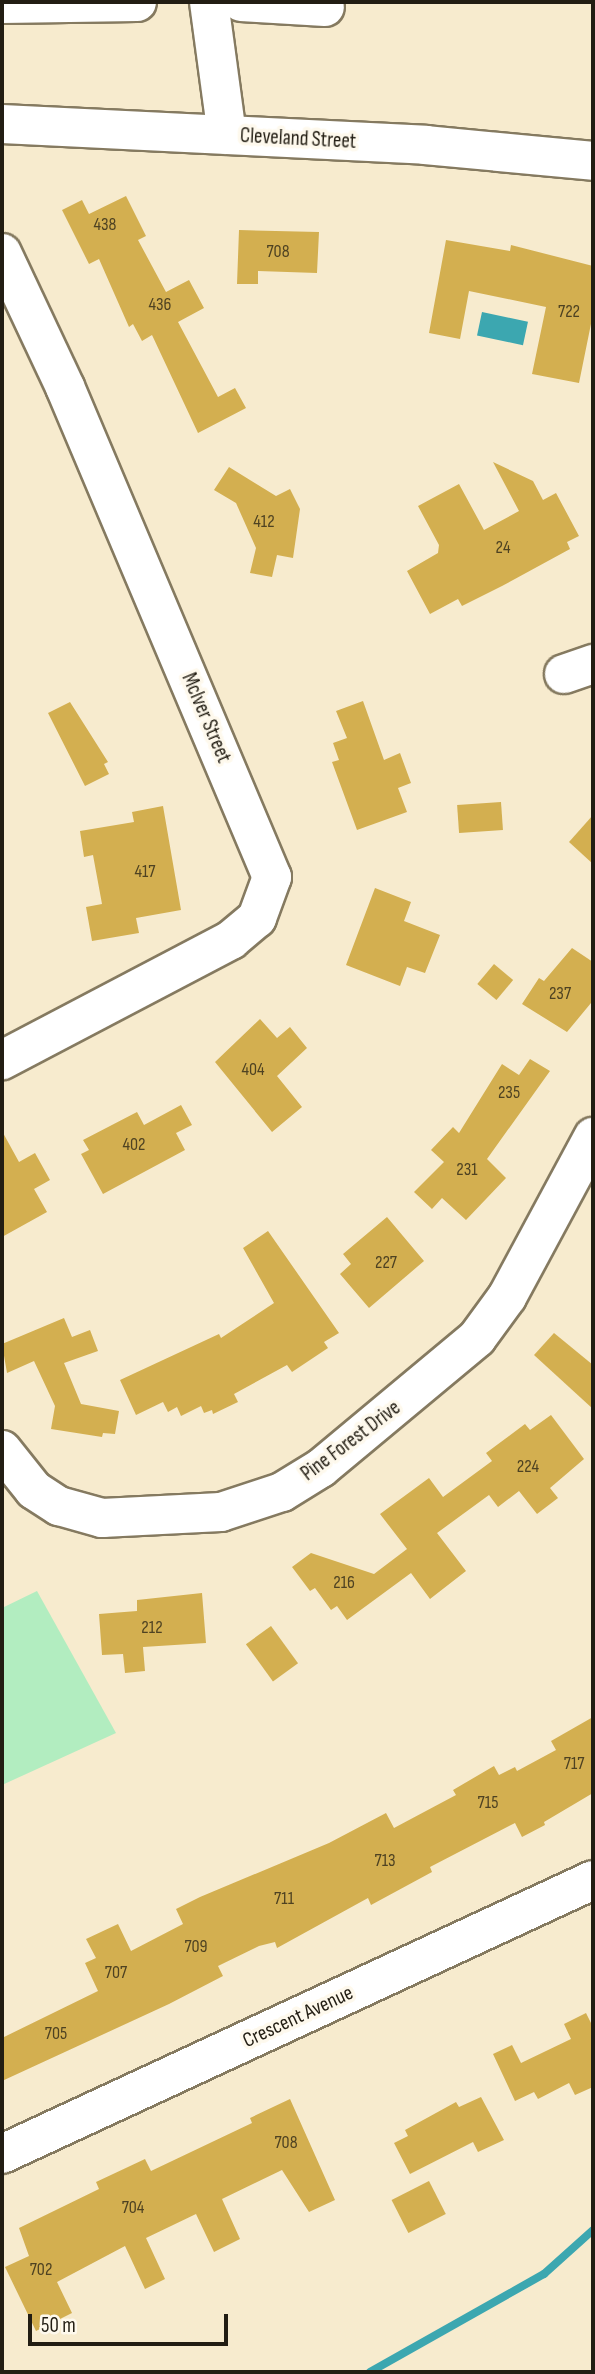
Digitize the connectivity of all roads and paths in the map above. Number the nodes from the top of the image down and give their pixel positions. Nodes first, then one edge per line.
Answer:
1 (137, 2) edge
2 (209, 2) edge
3 (241, 2) edge
4 (2, 4) edge
5 (325, 7) dead end
6 (2, 124) edge
7 (227, 135) junction
8 (593, 161) edge
9 (2, 253) edge
10 (2, 1060) edge
11 (593, 1137) edge
12 (2, 1450) edge
13 (593, 1880) edge
14 (2, 2154) edge

1 - 4 street
2 - 7 street
3 - 5 street
6 - 7 street, Cleveland Street
7 - 8 street, Cleveland Street
9 - 10 street, McIver Street
11 - 12 street, Pine Forest Drive
13 - 14 street, Crescent Avenue

